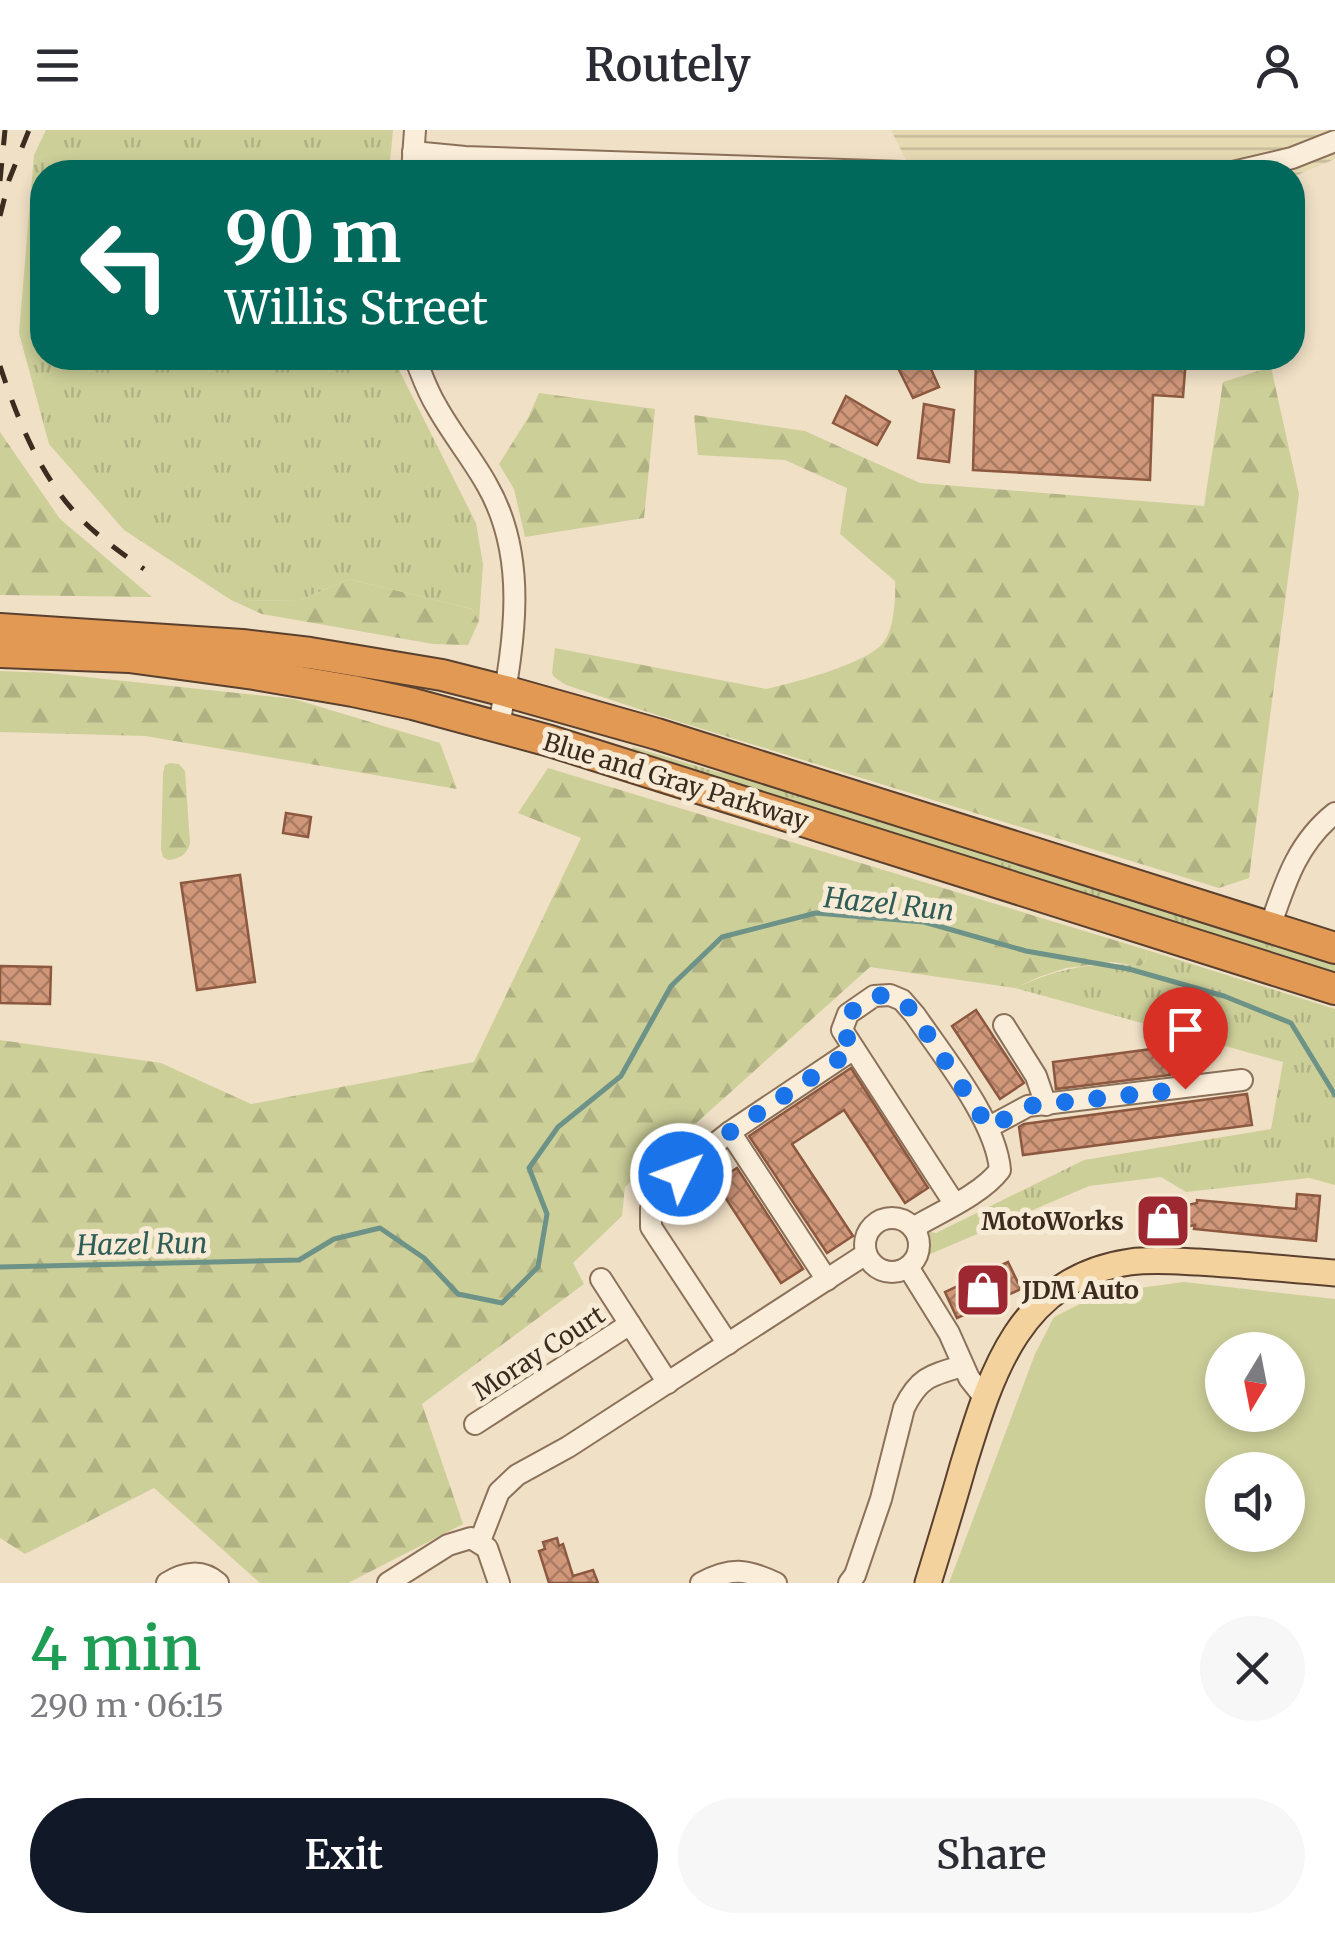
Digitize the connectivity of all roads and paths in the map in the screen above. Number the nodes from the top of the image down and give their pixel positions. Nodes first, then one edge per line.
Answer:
1 (415, 130) edge
2 (1335, 141) edge
3 (412, 160) edge
4 (433, 160) edge
5 (553, 160) edge
6 (1284, 160) edge
7 (421, 370) edge
8 (0, 629) edge
9 (0, 652) edge
10 (505, 690) junction
11 (499, 726) junction
12 (1335, 812) edge
13 (1270, 927) junction
14 (1335, 948) edge
15 (1335, 988) edge
16 (1004, 1025) dead end
17 (854, 1049) junction
18 (1242, 1080) dead end
19 (1046, 1104) junction
20 (989, 1128) junction
21 (730, 1132) junction
22 (954, 1204) junction
23 (913, 1228) junction
24 (866, 1254) junction
25 (908, 1267) junction
26 (1335, 1273) edge
27 (601, 1279) dead end
28 (827, 1280) junction
29 (630, 1324) junction
30 (728, 1344) junction
31 (962, 1366) junction
32 (668, 1382) junction
33 (984, 1397) junction
34 (475, 1424) dead end
35 (480, 1542) junction
36 (167, 1583) edge
37 (218, 1583) edge
38 (388, 1583) edge
39 (500, 1583) edge
40 (701, 1583) edge
41 (776, 1583) edge
42 (848, 1583) edge
43 (928, 1583) edge

1 - 3 street
2 - 6 street
4 - 5 street
7 - 10 street
8 - 10 highway, Blue and Gray Parkway
9 - 11 highway, Blue and Gray Parkway
10 - 11 street
10 - 13 highway, Blue and Gray Parkway
11 - 15 highway, Blue and Gray Parkway
12 - 13 street
13 - 14 highway, Blue and Gray Parkway
16 - 19 street
17 - 20 street
17 - 21 street
17 - 22 street
18 - 19 street
19 - 20 street
20 - 22 street
21 - 28 street
21 - 30 street
22 - 23 street
23 - 24 street
23 - 25 street
24 - 25 street
24 - 28 street
25 - 31 street
26 - 33 main road
27 - 29 street
28 - 30 street
29 - 32 street
29 - 34 street, Moray Court
30 - 32 street
31 - 33 street
31 - 42 street
32 - 35 street
33 - 43 main road
35 - 38 street
35 - 39 street
36 - 37 street
40 - 41 street

